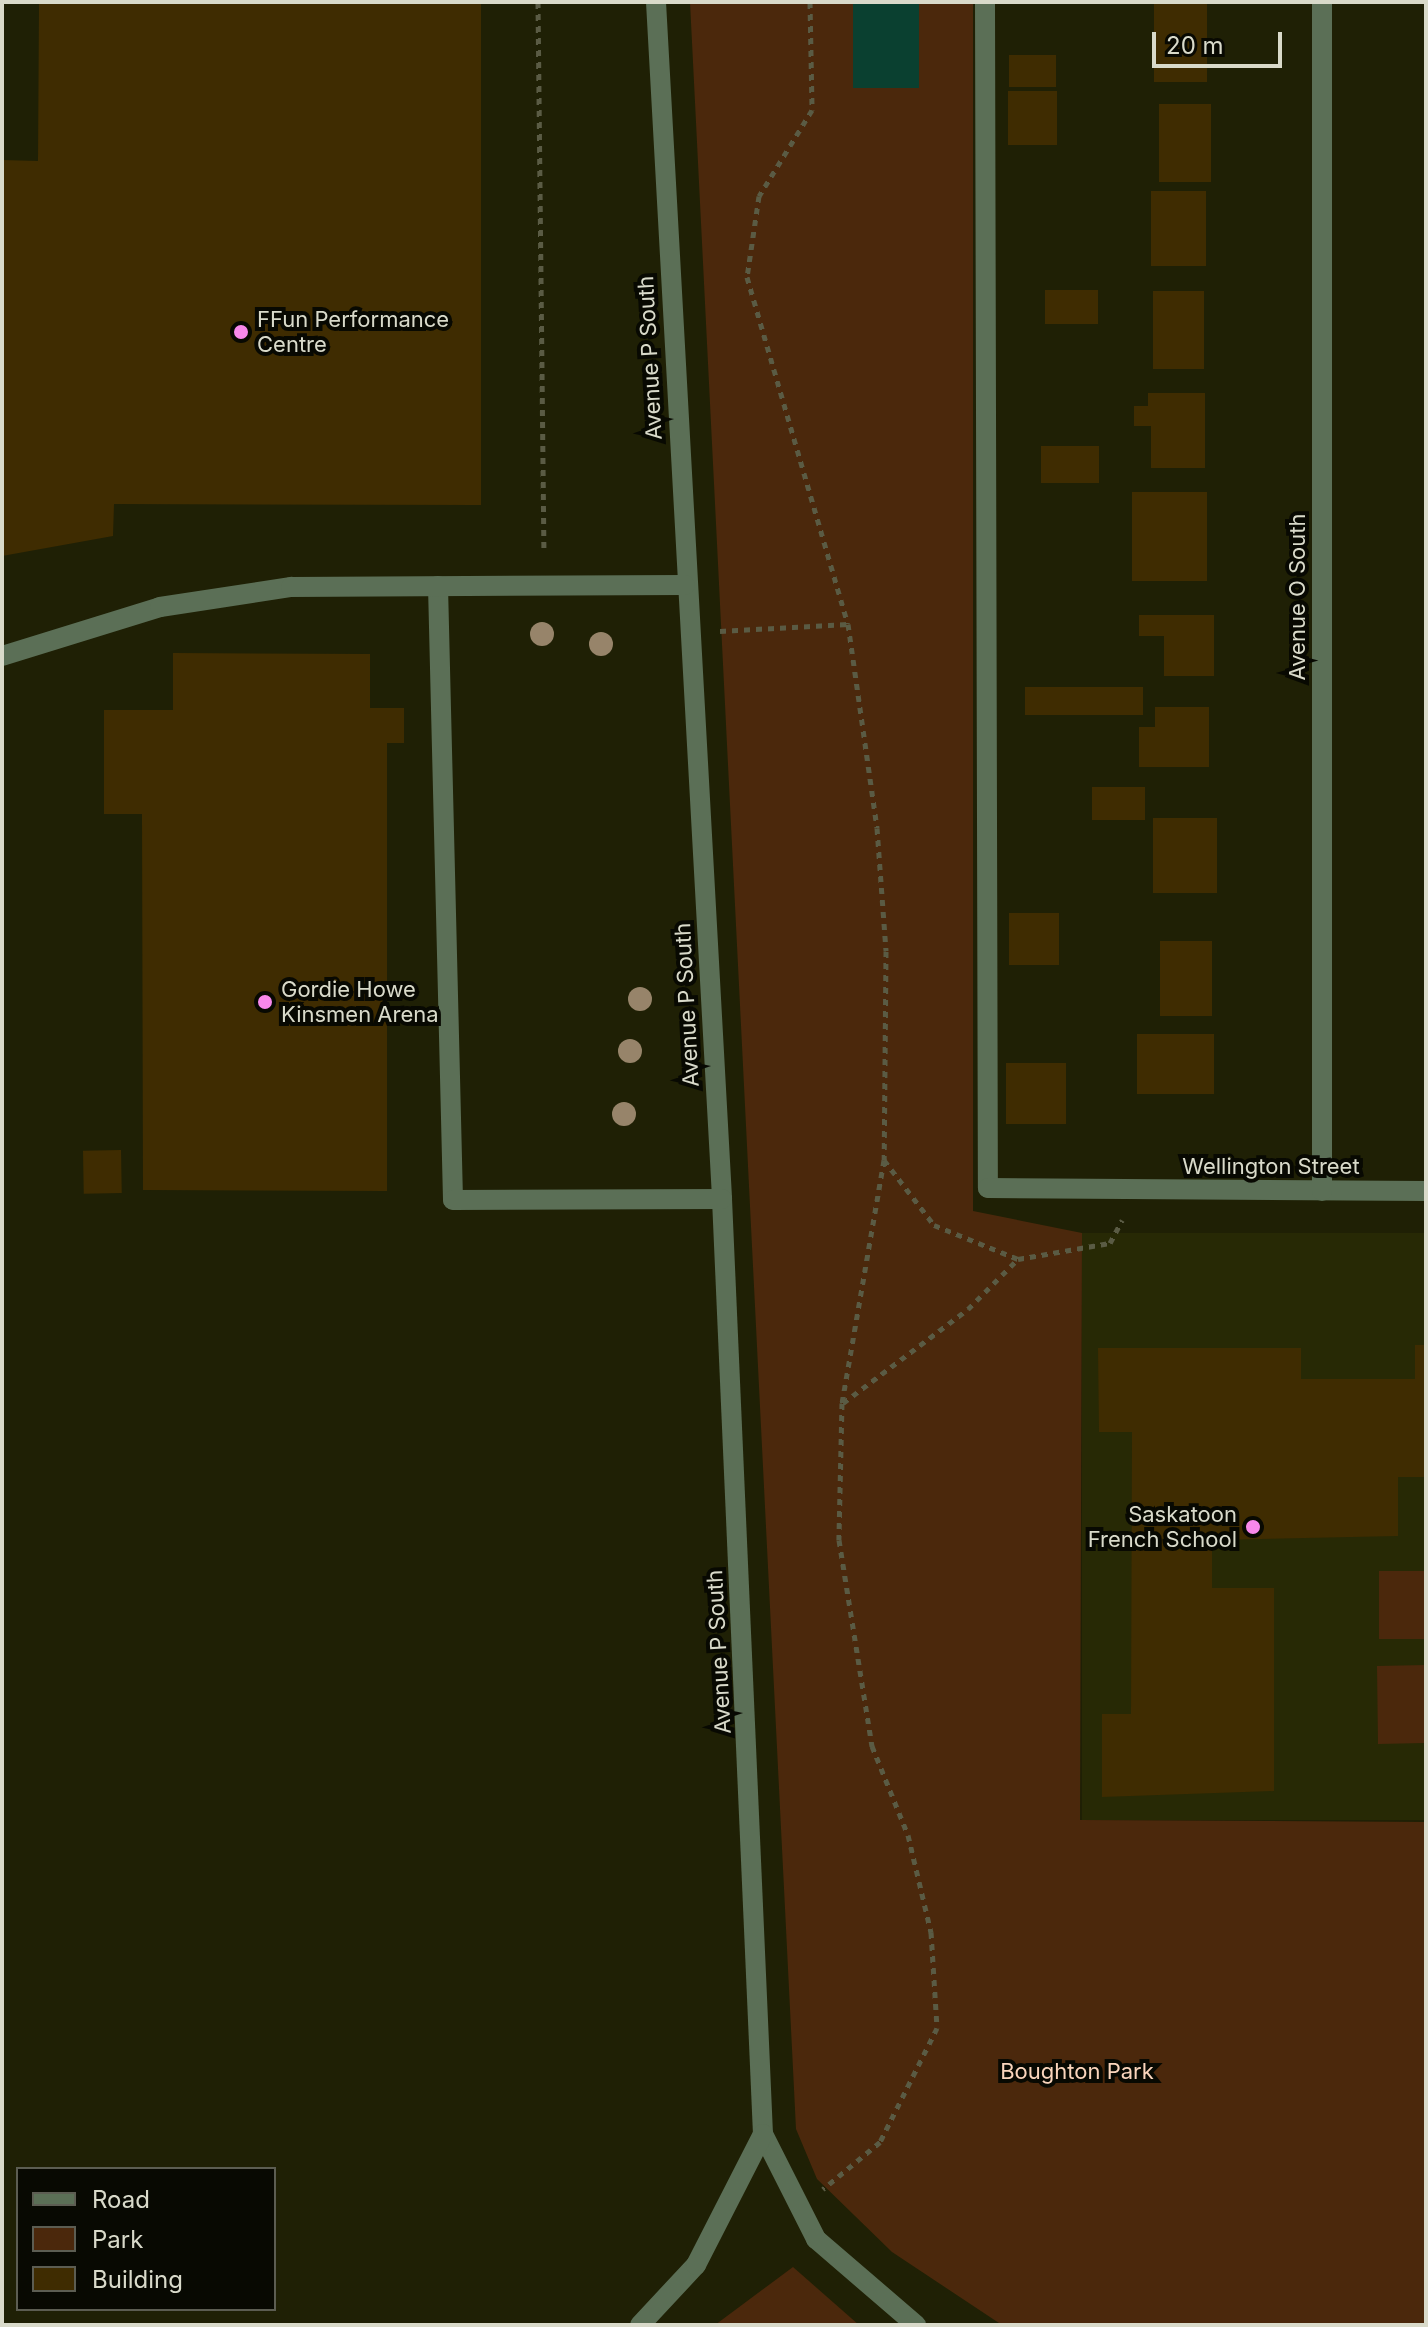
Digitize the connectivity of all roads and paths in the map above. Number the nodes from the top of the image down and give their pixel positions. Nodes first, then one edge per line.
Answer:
1 (538, 2) edge
2 (656, 2) edge
3 (810, 2) edge
4 (985, 2) edge
5 (1322, 2) edge
6 (544, 585) junction
7 (685, 585) junction
8 (438, 586) junction
9 (848, 624) junction
10 (690, 633) junction
11 (2, 656) edge
12 (884, 1160) junction
13 (1139, 1191) junction
14 (1322, 1191) junction
15 (1426, 1191) edge
16 (722, 1199) junction
17 (1018, 1259) junction
18 (842, 1403) junction
19 (763, 2134) junction
20 (799, 2205) junction
21 (640, 2325) edge
22 (916, 2325) edge

1 - 6 path
2 - 7 street, Avenue P South
3 - 9 path
4 - 13 street, Wellington Street
5 - 14 street, Avenue O South
6 - 7 street
6 - 8 street
7 - 10 street, Avenue P South
8 - 11 street
8 - 16 street
9 - 10 path
9 - 12 path
10 - 16 street, Avenue P South
12 - 17 path
12 - 18 path
13 - 14 street, Wellington Street
13 - 17 path
14 - 15 street, Wellington Street
16 - 19 street, Avenue P South
17 - 18 path
18 - 20 path
19 - 20 street
19 - 21 street
20 - 22 street

